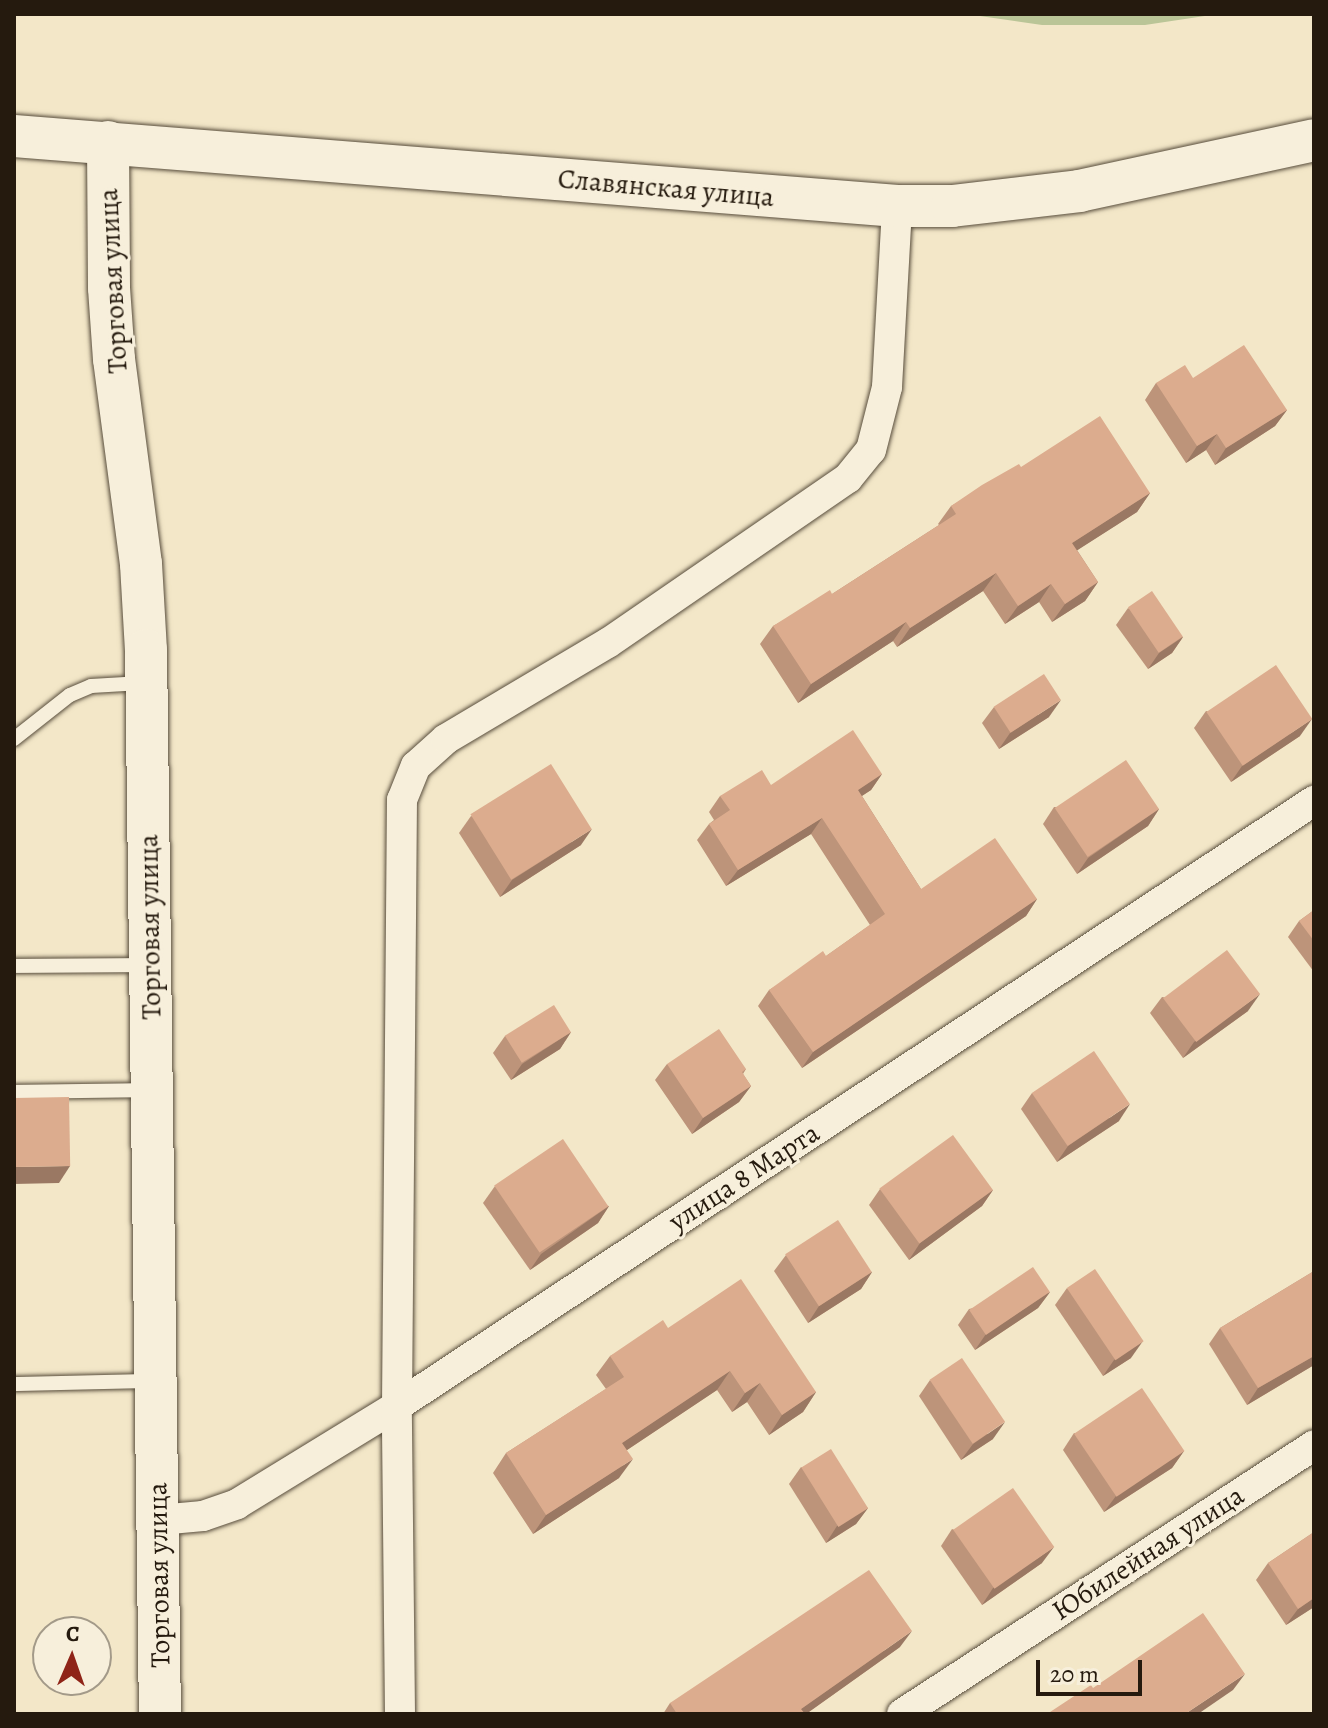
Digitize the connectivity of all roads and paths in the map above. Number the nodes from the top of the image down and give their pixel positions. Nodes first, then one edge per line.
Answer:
1 (14, 136) edge
2 (1314, 140) edge
3 (108, 142) junction
4 (897, 206) junction
5 (146, 683) junction
6 (14, 739) edge
7 (1314, 801) edge
8 (150, 965) junction
9 (14, 966) edge
10 (152, 1090) junction
11 (14, 1092) edge
12 (156, 1381) junction
13 (14, 1384) edge
14 (397, 1406) junction
15 (1314, 1445) edge
16 (159, 1520) junction
17 (160, 1714) edge
18 (400, 1714) edge
19 (902, 1714) edge

1 - 3 street, Славянская улица
2 - 4 street, Славянская улица
3 - 4 street, Славянская улица
3 - 5 street, Торговая улица
4 - 14 street
5 - 6 lane
5 - 8 street, Торговая улица
7 - 14 street, улица 8 Марта
8 - 9 lane
8 - 10 street, Торговая улица
10 - 11 lane
10 - 12 street, Торговая улица
12 - 13 lane
12 - 16 street, Торговая улица
14 - 16 street, улица 8 Марта
14 - 18 street
15 - 19 street, Юбилейная улица
16 - 17 street, Торговая улица

